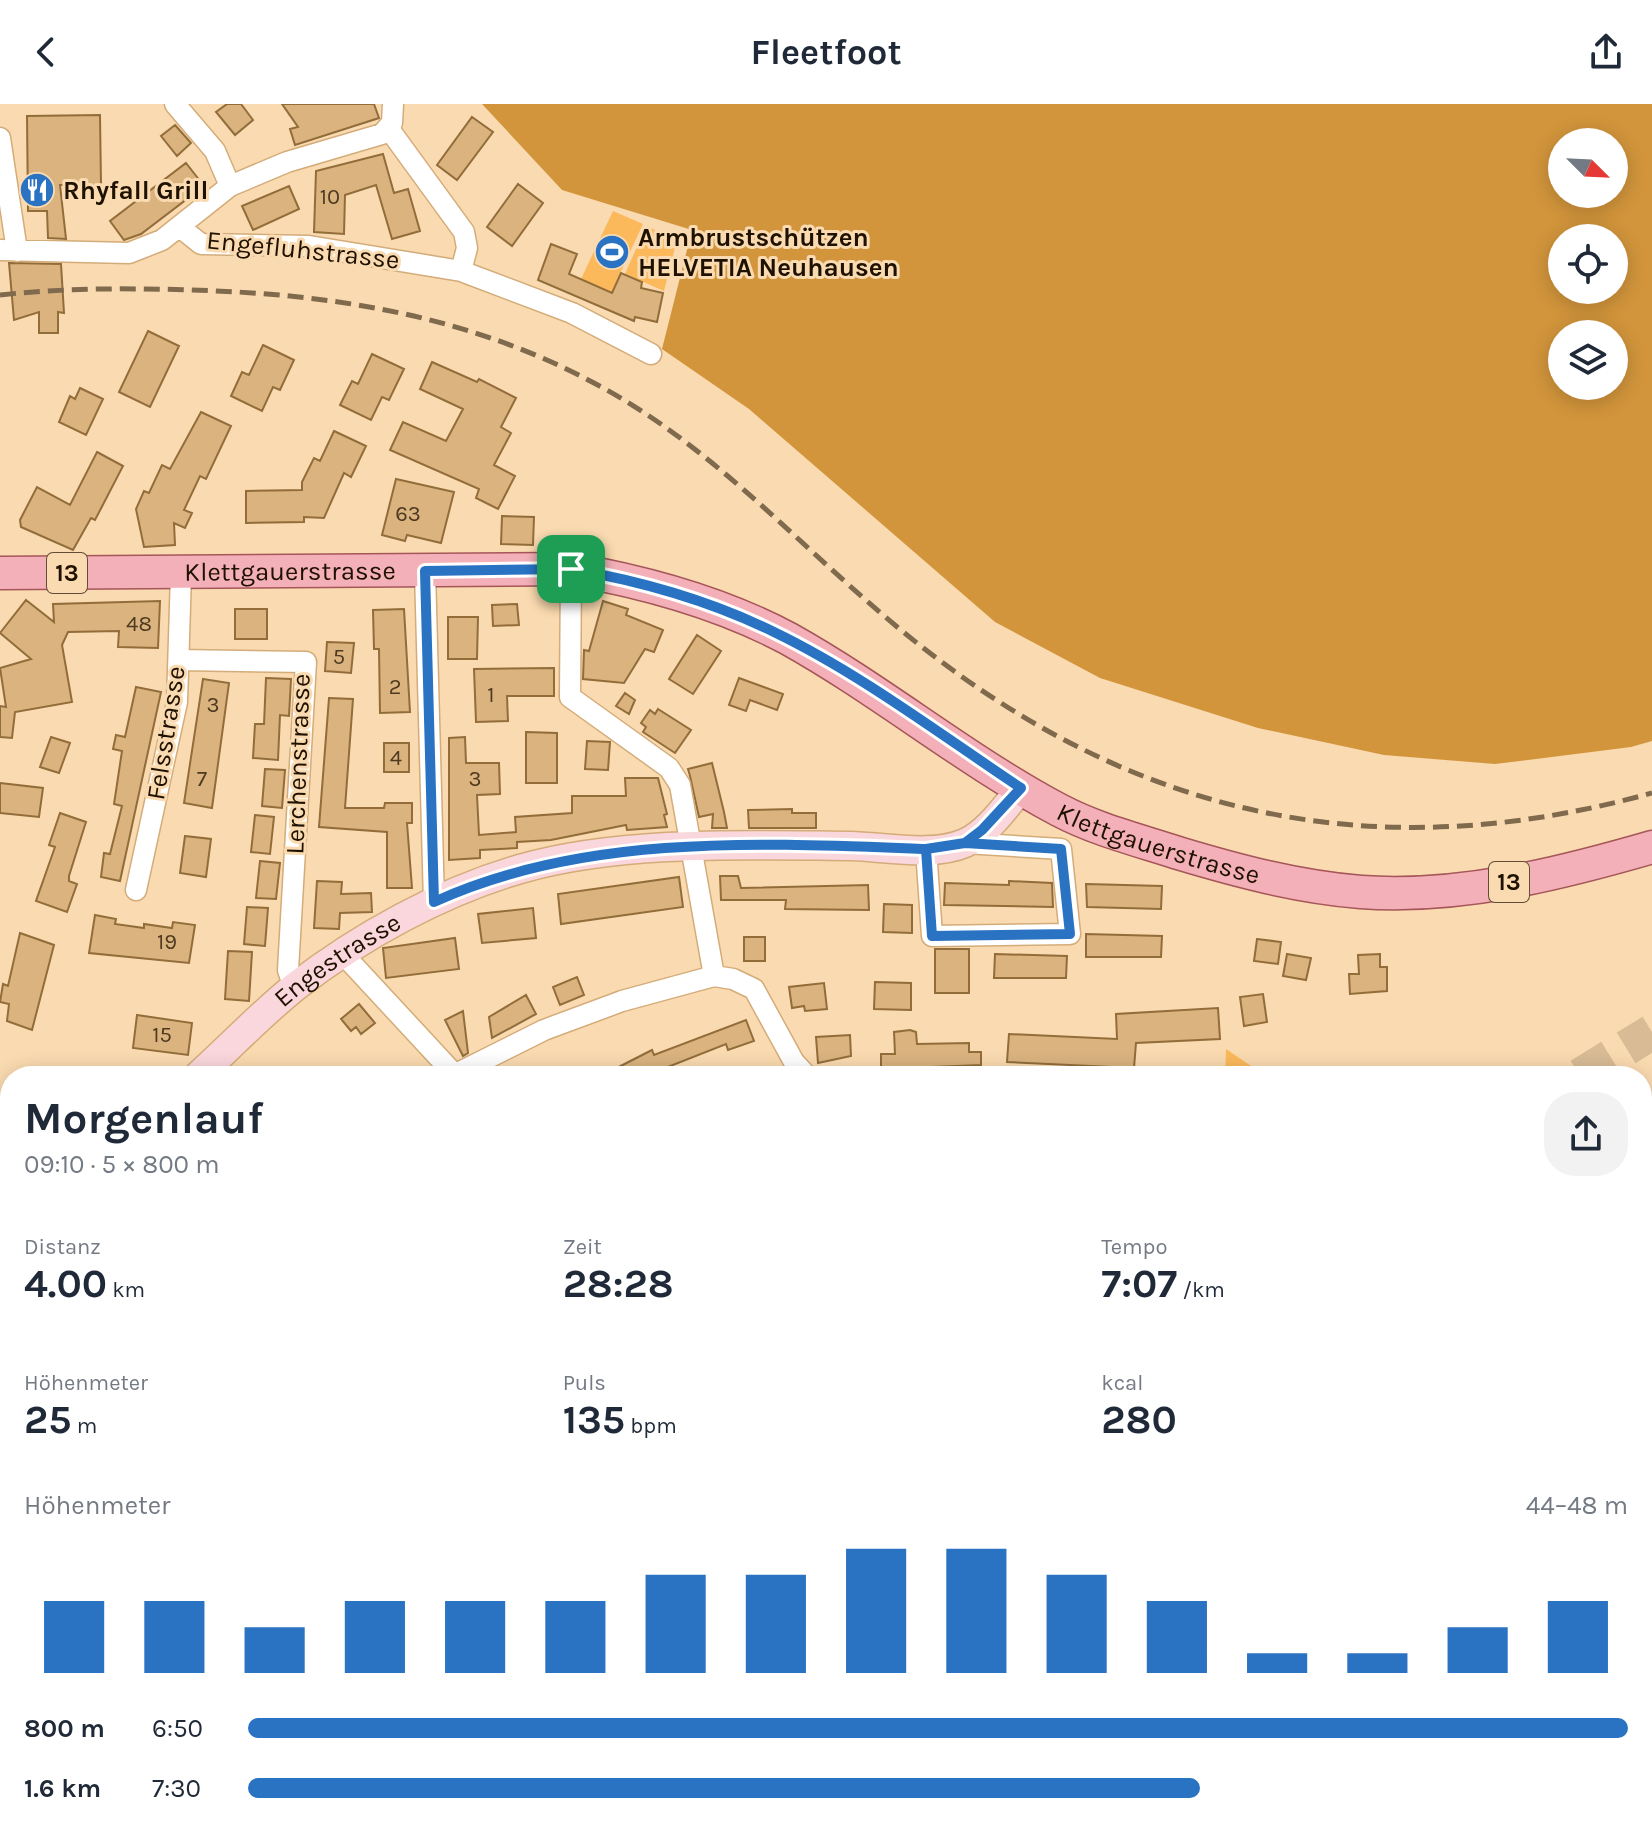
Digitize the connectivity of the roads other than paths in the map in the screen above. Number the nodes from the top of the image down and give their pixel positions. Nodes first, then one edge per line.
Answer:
1 (175, 104) edge
2 (393, 104) edge
3 (389, 129) junction
4 (0, 138) edge
5 (230, 186) junction
6 (181, 228) junction
7 (9, 250) edge
8 (461, 271) junction
9 (651, 354) dead end
10 (571, 569) junction
11 (425, 571) junction
12 (0, 573) edge
13 (181, 574) junction
14 (179, 660) junction
15 (1021, 788) junction
16 (965, 843) junction
17 (1652, 847) edge
18 (693, 848) junction
19 (926, 849) junction
20 (136, 890) dead end
21 (434, 902) junction
22 (342, 953) junction
23 (714, 976) junction
24 (294, 988) junction
25 (209, 1066) edge
26 (446, 1066) edge
27 (472, 1066) edge
28 (798, 1066) edge

1 - 5 street
2 - 3 street
3 - 5 street
3 - 8 street
4 - 7 street
5 - 6 street
6 - 7 street
6 - 8 street, Engefluhstrasse
8 - 9 street, Engefluhstrasse
10 - 11 main road, Klettgauerstrasse / 13
10 - 15 main road, Klettgauerstrasse / 13
10 - 18 street
11 - 13 main road, Klettgauerstrasse / 13
11 - 21 street
12 - 13 main road, Klettgauerstrasse / 13
13 - 14 street, Felsstrasse
14 - 20 street, Felsstrasse
14 - 24 street, Lerchenstrasse
15 - 16 street
15 - 17 main road, Klettgauerstrasse / 13
16 - 19 street, Engestrasse
16 - 19 street, Engestrasse
18 - 19 street, Engestrasse
18 - 21 street, Engestrasse
18 - 23 street
21 - 22 street, Engestrasse
22 - 24 street, Engestrasse
22 - 26 street
23 - 27 street
23 - 28 street
24 - 25 street, Engestrasse

